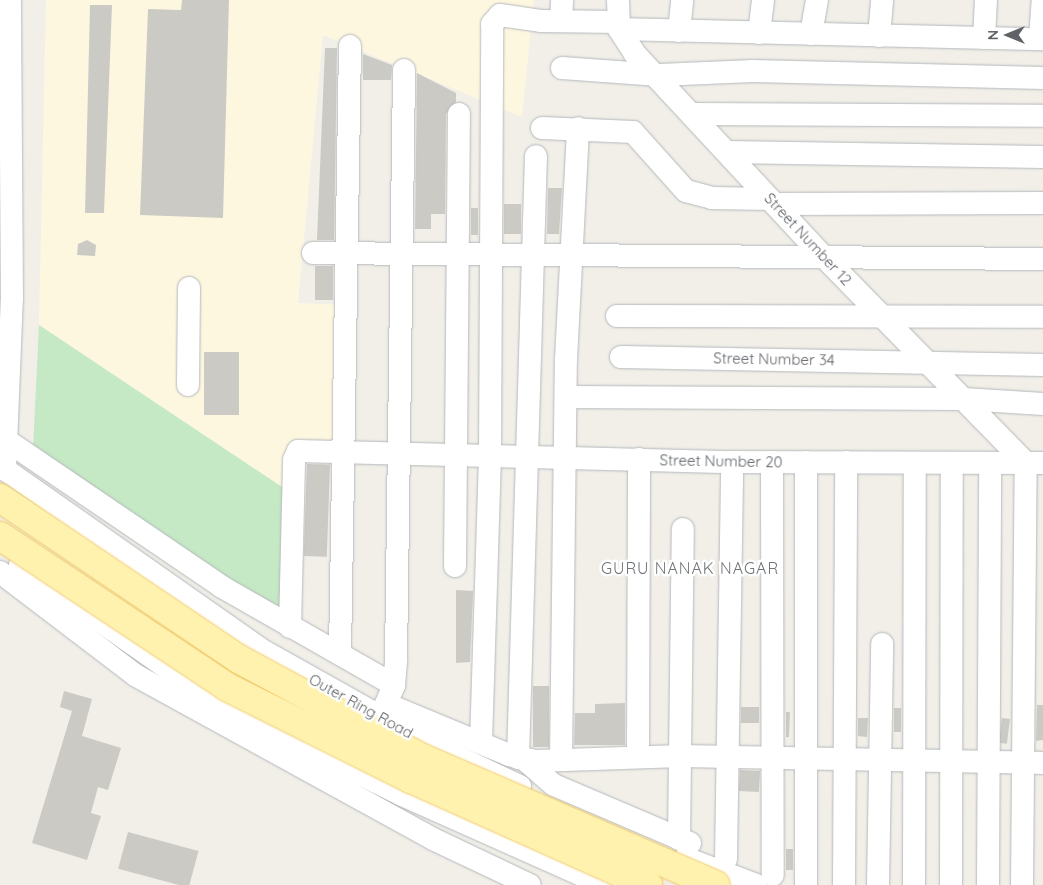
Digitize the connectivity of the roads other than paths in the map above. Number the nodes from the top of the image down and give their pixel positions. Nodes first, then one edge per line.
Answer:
1 (10, 0) edge
2 (682, 0) edge
3 (762, 0) edge
4 (818, 0) edge
5 (882, 0) edge
6 (986, 0) edge
7 (1043, 0) edge
8 (562, 11) edge
9 (618, 17) edge
10 (679, 31) junction
11 (759, 33) junction
12 (811, 34) junction
13 (879, 36) junction
14 (984, 38) junction
15 (1041, 39) edge
16 (350, 46) dead end
17 (562, 68) dead end
18 (404, 70) dead end
19 (659, 75) junction
20 (1043, 78) edge
21 (459, 114) dead end
22 (693, 114) junction
23 (1043, 116) edge
24 (542, 128) dead end
25 (578, 128) junction
26 (726, 152) junction
27 (536, 156) dead end
28 (1043, 157) edge
29 (773, 202) junction
30 (1043, 202) edge
31 (313, 253) dead end
32 (347, 253) junction
33 (402, 254) junction
34 (456, 254) junction
35 (488, 254) junction
36 (534, 254) junction
37 (574, 256) junction
38 (823, 256) junction
39 (1043, 259) edge
40 (189, 288) dead end
41 (6, 299) edge
42 (617, 316) dead end
43 (882, 316) junction
44 (1043, 317) edge
45 (621, 357) dead end
46 (926, 362) junction
47 (1043, 365) edge
48 (188, 385) dead end
49 (566, 397) junction
50 (964, 399) junction
51 (1043, 404) edge
52 (6, 440) junction
53 (344, 452) junction
54 (398, 453) junction
55 (455, 454) junction
56 (490, 455) junction
57 (525, 456) junction
58 (565, 457) junction
59 (640, 459) junction
60 (732, 462) junction
61 (772, 462) junction
62 (806, 462) junction
63 (846, 462) junction
64 (915, 462) junction
65 (952, 462) junction
66 (990, 463) junction
67 (1034, 463) edge
68 (2, 468) edge
69 (0, 498) edge
70 (683, 529) dead end
71 (0, 536) edge
72 (0, 551) edge
73 (455, 566) dead end
74 (0, 572) edge
75 (168, 585) junction
76 (290, 627) junction
77 (128, 641) junction
78 (882, 644) dead end
79 (340, 654) junction
80 (387, 702) junction
81 (481, 743) junction
82 (681, 756) junction
83 (730, 756) junction
84 (638, 757) junction
85 (771, 757) junction
86 (522, 759) junction
87 (914, 759) junction
88 (561, 760) junction
89 (808, 760) junction
90 (846, 760) junction
91 (880, 760) junction
92 (950, 760) junction
93 (988, 763) junction
94 (1033, 763) edge
95 (679, 839) junction
96 (726, 858) junction
97 (764, 880) edge
98 (530, 885) edge
99 (604, 885) edge
100 (648, 885) edge
101 (716, 885) edge
102 (800, 885) edge
103 (806, 885) edge
104 (844, 885) edge
105 (878, 885) edge
106 (914, 885) edge
107 (951, 885) edge
108 (988, 885) edge
109 (1022, 885) edge

1 - 41 street
2 - 10 street
3 - 11 street
4 - 12 street
5 - 13 street
6 - 14 street
7 - 15 street
8 - 9 street
8 - 35 street
9 - 10 street
9 - 19 street, Street Number 12
10 - 11 street
11 - 12 street
12 - 13 street
13 - 14 street
14 - 15 street
16 - 32 street
17 - 19 street
18 - 33 street
19 - 20 street
19 - 22 street, Street Number 12
21 - 34 street
22 - 23 street
22 - 26 street, Street Number 12
24 - 25 street
25 - 29 street
25 - 37 street
26 - 28 street
26 - 29 street, Street Number 12
27 - 36 street
29 - 30 street
29 - 38 street, Street Number 12
31 - 32 street
32 - 33 street
32 - 53 street
33 - 34 street
33 - 54 street
34 - 35 street
34 - 55 street
35 - 36 street
35 - 56 street
36 - 37 street
36 - 57 street
37 - 38 street
37 - 49 street
38 - 39 street
38 - 43 street, Street Number 12
40 - 48 street
41 - 52 street
42 - 43 street
43 - 44 street
43 - 46 street, Street Number 12
45 - 46 street, Street Number 34
46 - 47 street, Street Number 34
46 - 50 street, Street Number 12
49 - 50 street
49 - 58 street
50 - 51 street
50 - 67 street, Street Number 12
52 - 68 street
52 - 76 street
53 - 54 street, Street Number 20
53 - 76 street, Street Number 20
53 - 79 street
54 - 55 street, Street Number 20
54 - 80 street
55 - 56 street, Street Number 20
55 - 73 street
56 - 57 street, Street Number 20
56 - 81 street
57 - 58 street, Street Number 20
57 - 86 street
58 - 59 street, Street Number 20
58 - 88 street
59 - 60 street, Street Number 20
59 - 84 street
60 - 61 street, Street Number 20
60 - 83 street
61 - 62 street, Street Number 20
61 - 85 street
62 - 63 street, Street Number 20
62 - 89 street
63 - 64 street, Street Number 20
63 - 90 street
64 - 65 street, Street Number 20
64 - 87 street
65 - 66 street, Street Number 20
65 - 92 street
66 - 67 street, Street Number 20
66 - 93 street
67 - 94 street
68 - 75 street, Outer Ring Road
69 - 101 main road, Outer Ring Road, bridge
70 - 82 street
71 - 100 main road, bridge
72 - 77 street
74 - 98 street
75 - 77 street
75 - 80 street, Outer Ring Road
76 - 79 street
77 - 99 street
78 - 91 street
79 - 80 street
80 - 81 street
80 - 97 street, Outer Ring Road
81 - 86 street
82 - 83 street
82 - 84 street
82 - 95 street
83 - 85 street
83 - 96 street
84 - 88 street
85 - 89 street
85 - 97 street
86 - 88 street
86 - 95 street
87 - 91 street
87 - 92 street
87 - 106 street
89 - 90 street
89 - 103 street
90 - 91 street
90 - 104 street
91 - 105 street
92 - 93 street
92 - 107 street
93 - 94 street
93 - 108 street
94 - 109 street
95 - 96 street
96 - 97 street
97 - 102 street

